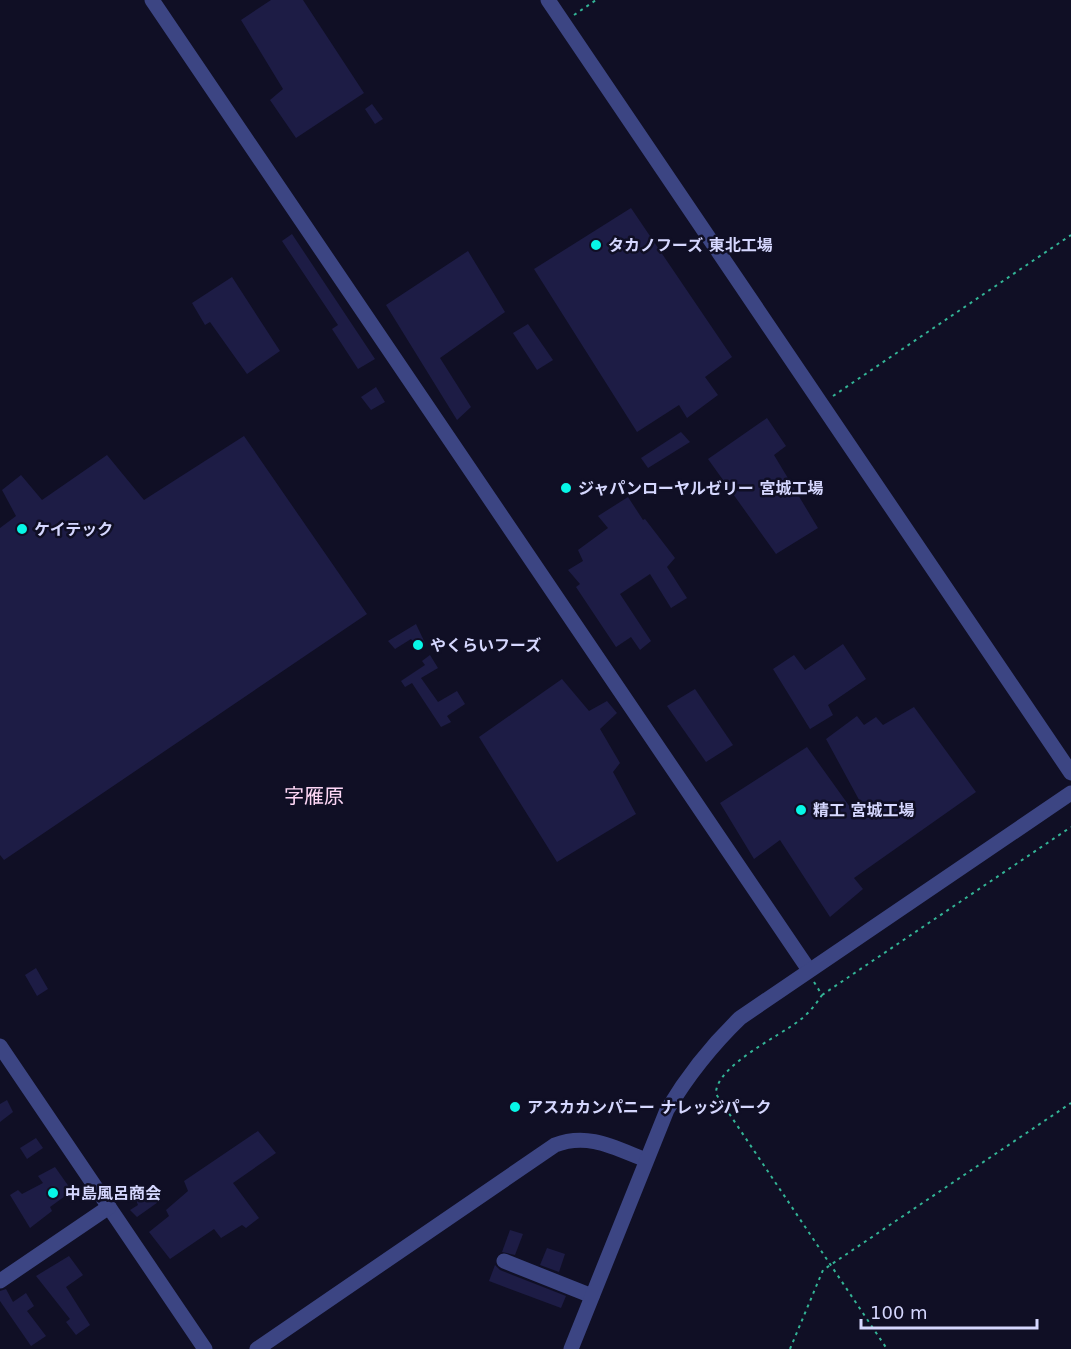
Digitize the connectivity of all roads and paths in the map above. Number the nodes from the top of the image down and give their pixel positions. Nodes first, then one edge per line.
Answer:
1 (152, 0) edge
2 (548, 0) edge
3 (596, 0) edge
4 (563, 22) junction
5 (1071, 235) edge
6 (820, 404) junction
7 (1071, 774) edge
8 (1071, 793) edge
9 (1071, 827) edge
10 (812, 977) junction
11 (821, 994) junction
12 (0, 1046) edge
13 (1071, 1103) edge
14 (646, 1160) junction
15 (109, 1207) junction
16 (504, 1261) dead end
17 (831, 1266) junction
18 (0, 1281) edge
19 (592, 1296) junction
20 (206, 1349) edge
21 (258, 1349) edge
22 (570, 1349) edge
23 (790, 1349) edge
24 (887, 1349) edge

1 - 10 street
2 - 4 street
3 - 4 path
4 - 6 street
5 - 6 path
6 - 7 street
8 - 10 street
9 - 11 path
10 - 11 path
10 - 14 street
11 - 17 path
12 - 15 street
13 - 17 path
14 - 19 street
14 - 21 street
15 - 18 street
15 - 20 street
16 - 19 street
17 - 23 path
17 - 24 path
19 - 22 street

